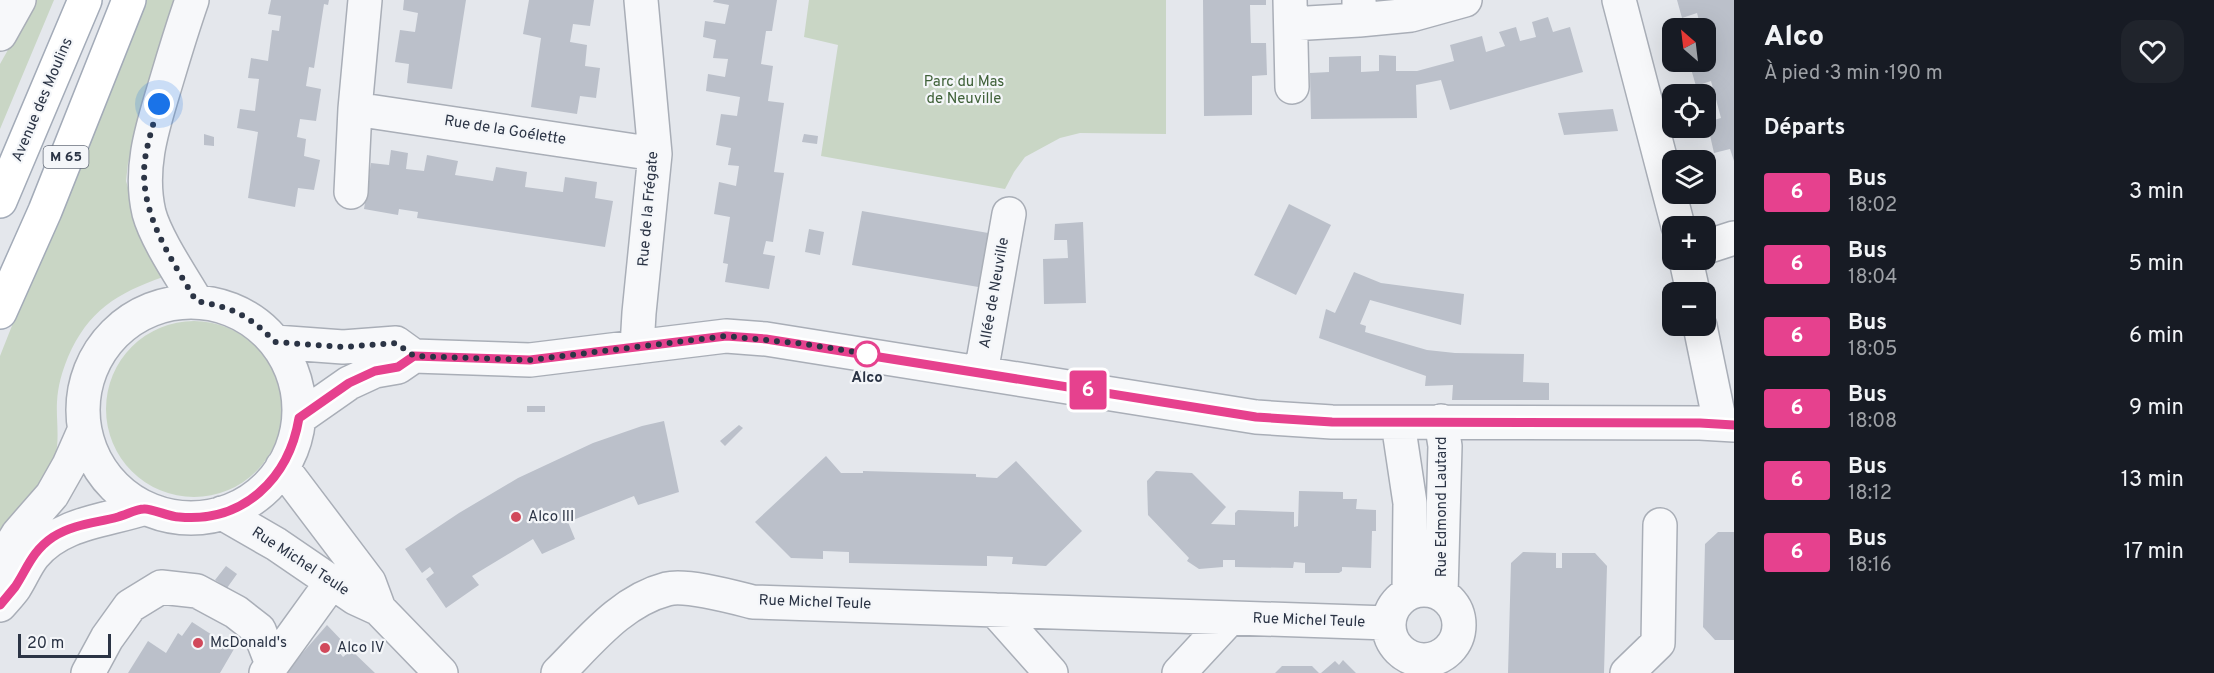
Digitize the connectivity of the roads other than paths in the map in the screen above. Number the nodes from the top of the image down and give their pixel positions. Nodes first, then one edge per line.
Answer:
1 (19, 0) edge
2 (85, 0) edge
3 (129, 0) edge
4 (192, 0) edge
5 (364, 0) edge
6 (641, 0) edge
7 (1465, 0) edge
8 (1619, 0) edge
9 (1359, 10) edge
10 (1291, 12) edge
11 (0, 34) edge
12 (1292, 87) dead end
13 (355, 109) junction
14 (656, 154) junction
15 (351, 192) dead end
16 (0, 201) edge
17 (1009, 214) dead end
18 (1675, 216) edge
19 (1734, 238) edge
20 (1716, 244) edge
21 (196, 301) junction
22 (0, 312) edge
23 (1703, 336) edge
24 (275, 342) junction
25 (637, 347) junction
26 (414, 356) junction
27 (981, 373) junction
28 (299, 418) junction
29 (1441, 421) junction
30 (1398, 423) junction
31 (1727, 424) edge
32 (84, 431) junction
33 (282, 467) junction
34 (145, 508) junction
35 (222, 513) junction
36 (1660, 525) dead end
37 (0, 570) edge
38 (331, 584) junction
39 (1409, 593) junction
40 (1441, 594) junction
41 (0, 605) edge
42 (379, 609) junction
43 (995, 610) junction
44 (236, 612) junction
45 (1230, 618) junction
46 (1388, 623) junction
47 (1402, 663) edge
48 (1443, 665) edge
49 (269, 669) edge
50 (90, 671) edge
51 (241, 673) edge
52 (441, 673) edge
53 (558, 673) edge
54 (1051, 673) edge
55 (1179, 673) edge
56 (1627, 673) edge

1 - 11 street
2 - 16 main road, Avenue des Moulins / M 65
3 - 22 main road, M 65
4 - 21 street
5 - 13 street
6 - 14 street, Rue de la Frégate
7 - 9 street
8 - 18 street
9 - 10 street
10 - 12 street
13 - 14 street, Rue de la Goélette
13 - 15 street
14 - 25 street, Rue de la Frégate
17 - 27 street, Allée de Neuville
19 - 20 street
21 - 24 street
21 - 32 street
23 - 31 street
24 - 26 street
24 - 28 street
25 - 26 street
25 - 27 street
26 - 28 street
27 - 30 street
28 - 33 street
29 - 30 street
29 - 31 street
29 - 40 street, Rue Edmond Lautard
30 - 39 street
32 - 34 street
32 - 37 street
33 - 35 street
33 - 42 street, Rue Michel Teule
34 - 35 street
34 - 41 street
35 - 38 street, Rue Michel Teule
36 - 56 street
38 - 42 street, Rue Michel Teule
38 - 49 street
39 - 40 street
39 - 46 street
40 - 48 street
42 - 52 street, Rue Michel Teule
43 - 45 street, Rue Michel Teule
43 - 53 street, Rue Michel Teule
43 - 54 street
44 - 49 street
44 - 50 street
44 - 51 street
45 - 46 street, Rue Michel Teule
45 - 55 street
46 - 47 street
47 - 48 street

